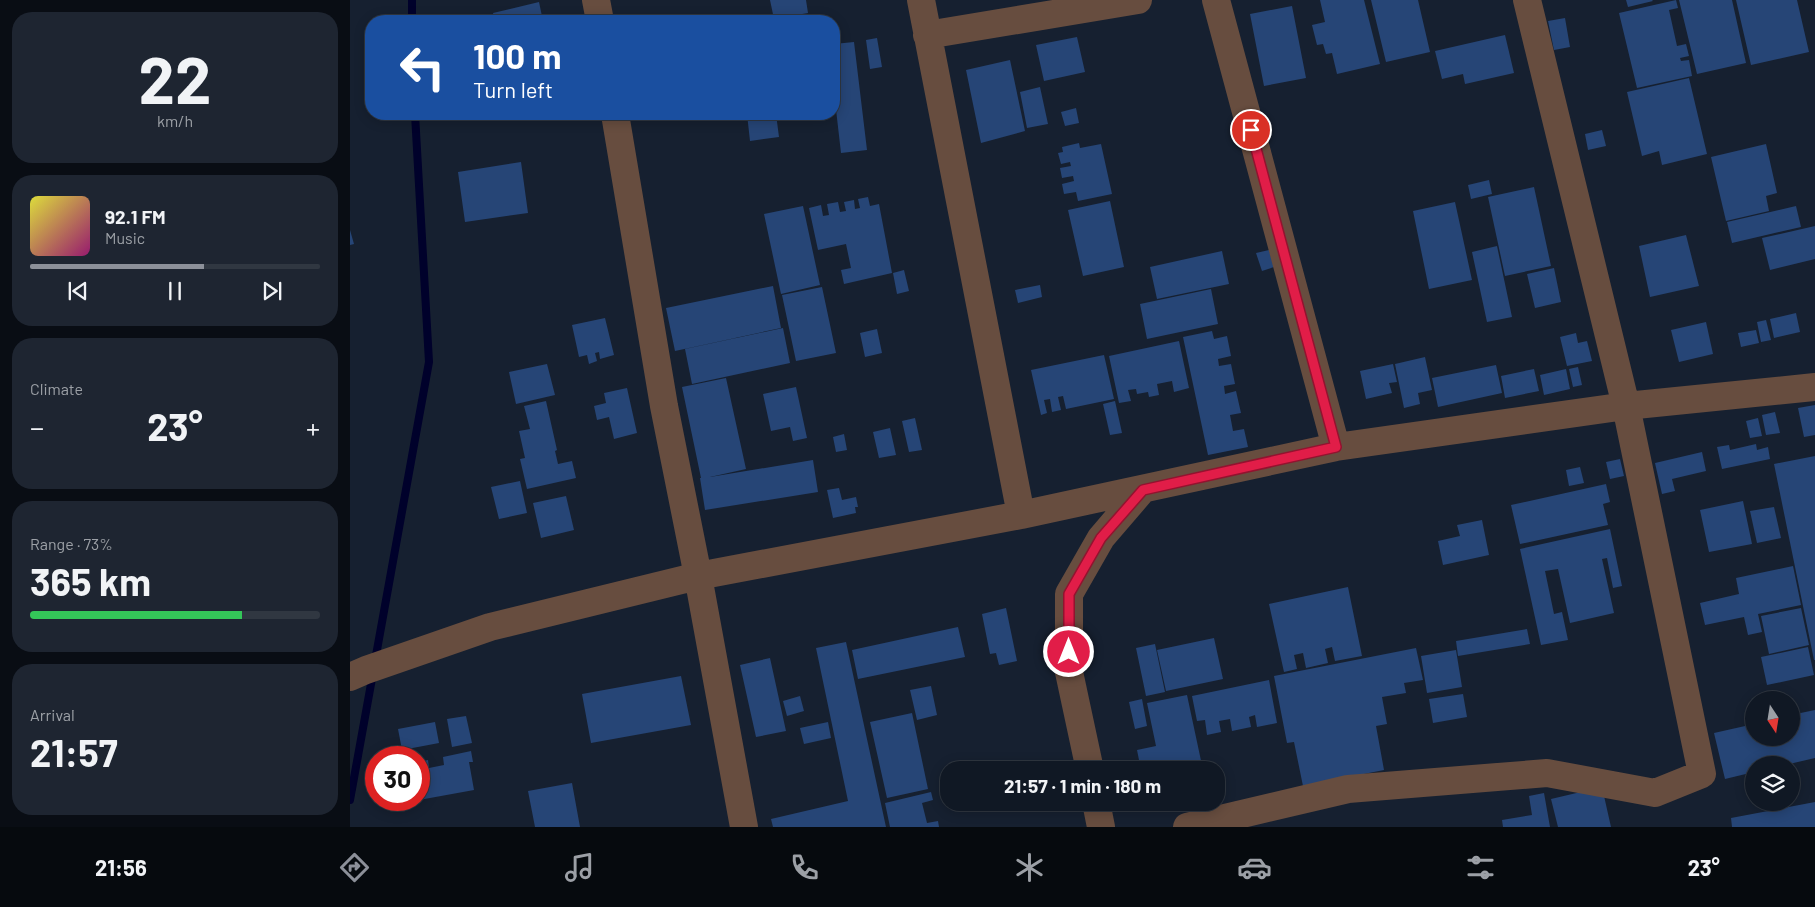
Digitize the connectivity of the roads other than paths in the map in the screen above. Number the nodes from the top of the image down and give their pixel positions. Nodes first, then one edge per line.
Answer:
1 (596, 0) edge
2 (921, 0) edge
3 (1138, 0) edge
4 (1216, 0) edge
5 (1527, 0) edge
6 (599, 15) edge
7 (927, 35) junction
8 (616, 120) edge
9 (1815, 386) edge
10 (1626, 406) junction
11 (1336, 447) junction
12 (1143, 490) junction
13 (1020, 515) junction
14 (698, 576) junction
15 (350, 677) edge
16 (1088, 761) edge
17 (1098, 811) edge
18 (744, 827) edge
19 (1102, 827) edge
20 (1187, 827) edge

1 - 6 street
2 - 7 street
3 - 7 street
4 - 11 street
5 - 10 street
7 - 13 street
8 - 14 street
9 - 10 street
10 - 11 street
10 - 20 street
11 - 12 street
12 - 13 street
12 - 16 street
13 - 14 street
14 - 15 street
14 - 18 street
17 - 19 street

